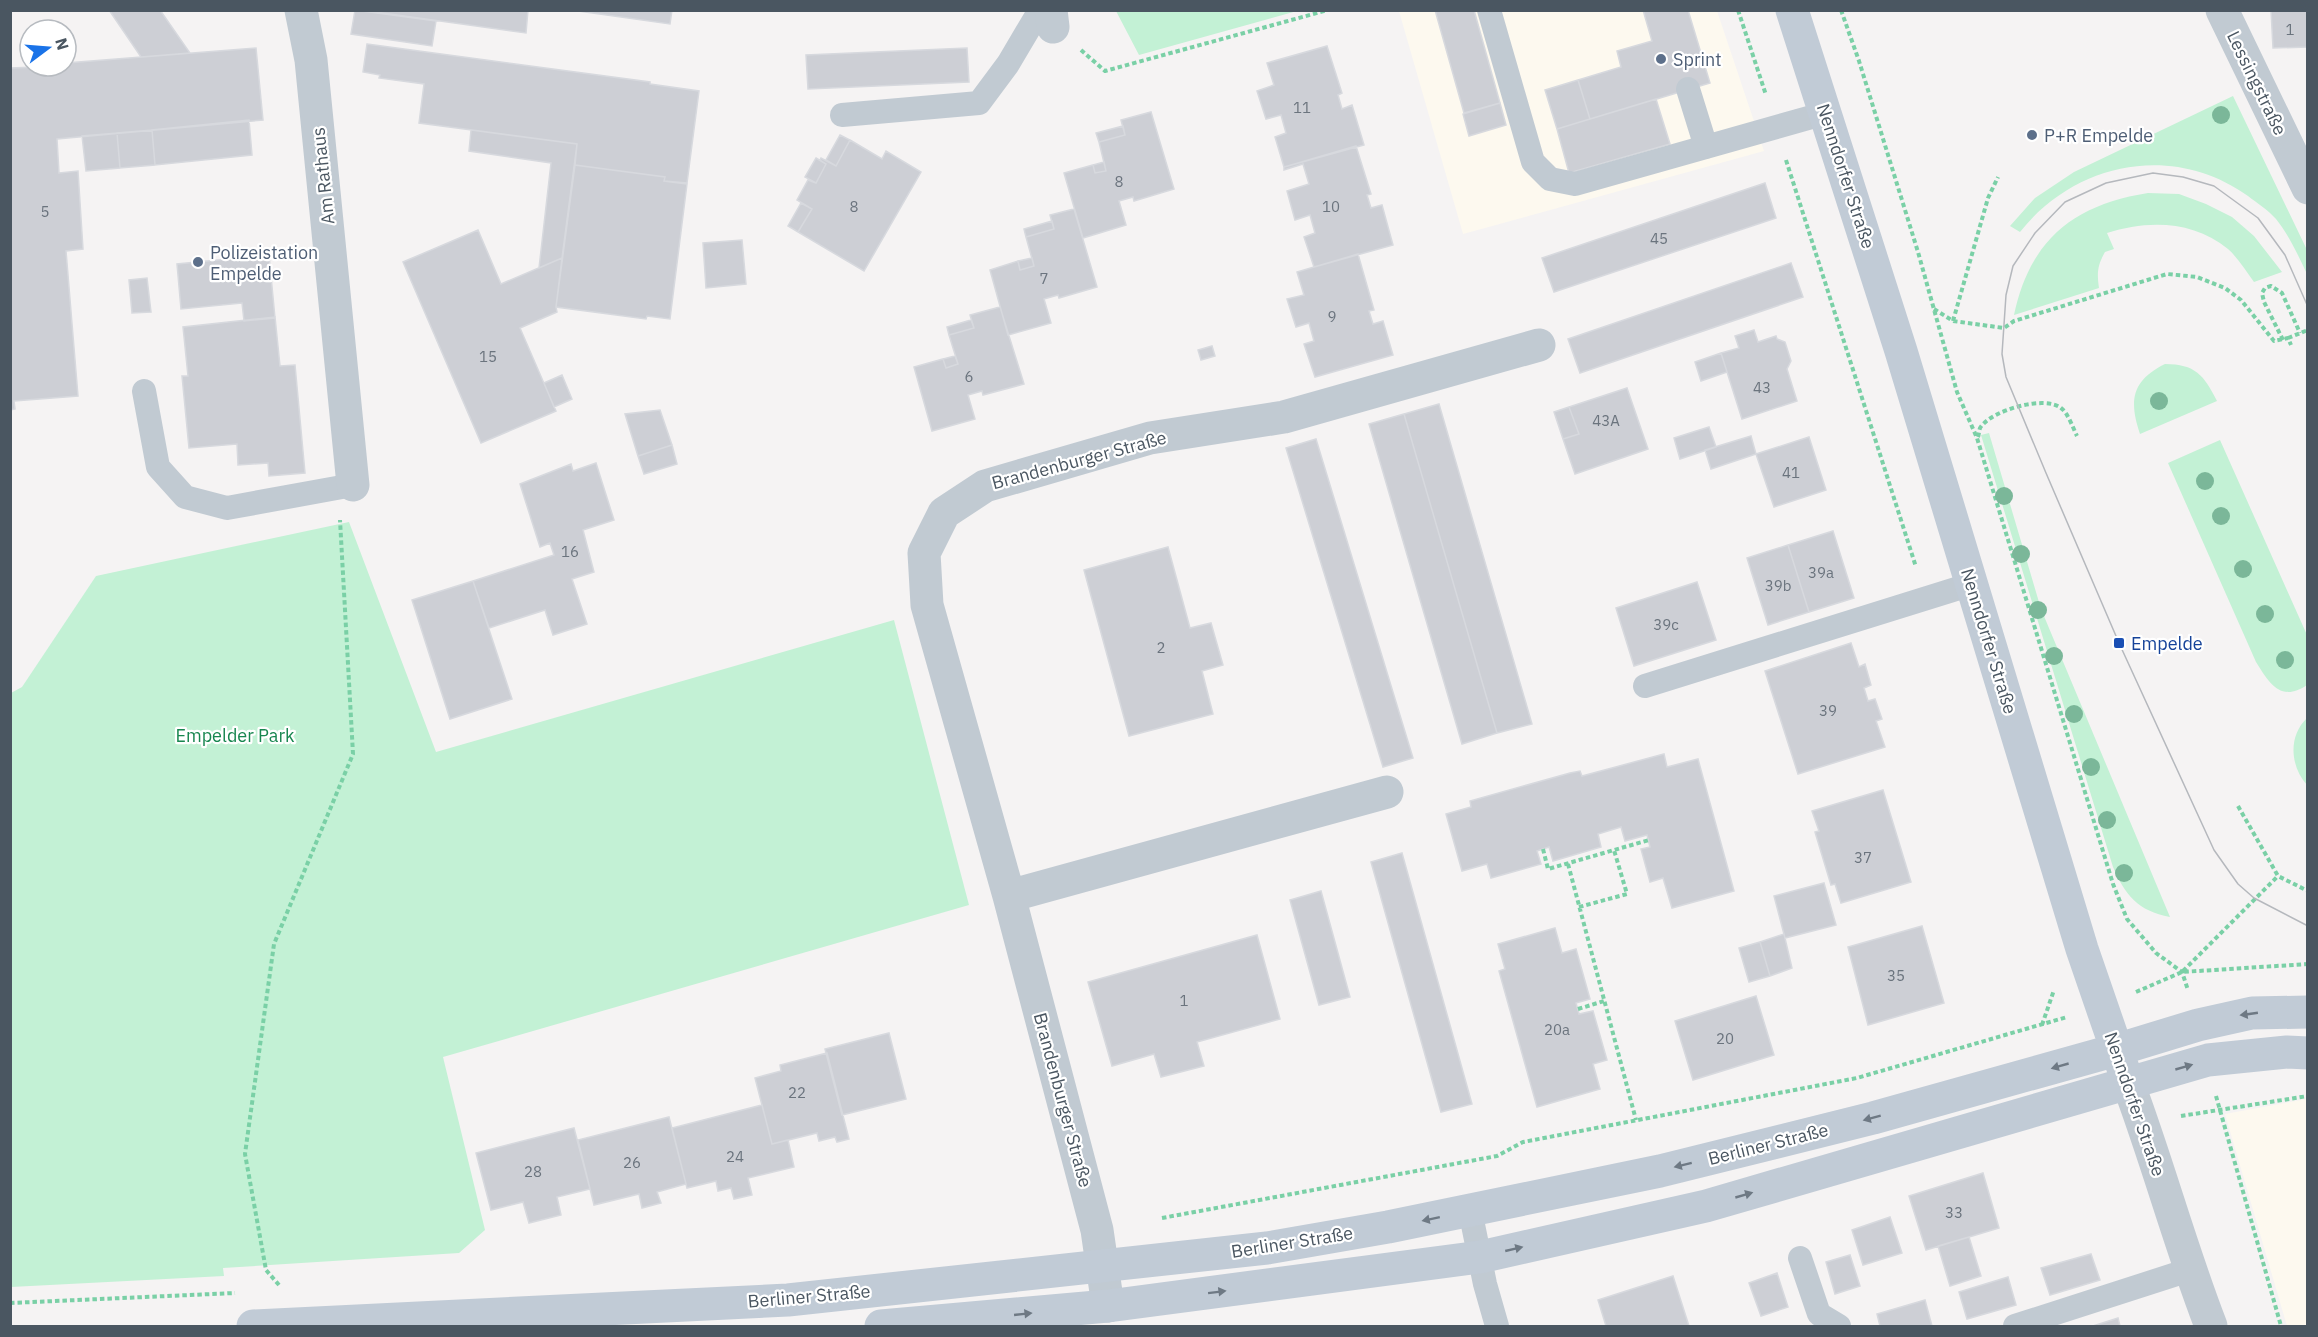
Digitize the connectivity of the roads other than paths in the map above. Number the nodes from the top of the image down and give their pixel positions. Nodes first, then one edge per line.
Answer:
1 (301, 10) edge
2 (1489, 10) edge
3 (1792, 10) edge
4 (2222, 10) edge
5 (1048, 16) edge
6 (1688, 89) dead end
7 (1826, 113) junction
8 (842, 115) dead end
9 (1706, 147) junction
10 (2307, 188) edge
11 (1539, 345) dead end
12 (144, 391) dead end
13 (353, 485) joint
14 (1972, 584) junction
15 (1645, 686) dead end
16 (1386, 792) dead end
17 (1009, 896) junction
18 (2307, 1012) edge
19 (2116, 1050) junction
20 (2307, 1053) edge
21 (2128, 1083) junction
22 (1470, 1210) junction
23 (1480, 1257) junction
24 (1800, 1258) dead end
25 (1102, 1267) junction
26 (2190, 1270) junction
27 (988, 1279) junction
28 (1108, 1306) junction
29 (558, 1319) edge
30 (992, 1322) edge
31 (268, 1326) edge
32 (881, 1326) edge
33 (1497, 1326) edge
34 (1839, 1326) edge
35 (2015, 1326) edge
36 (2211, 1326) edge

1 - 13 street, Am Rathaus
2 - 9 lane
3 - 7 street, Nenndorfer Straße
4 - 10 street, Lessingstraße
5 - 8 lane
6 - 9 lane
7 - 9 lane
7 - 14 street, Nenndorfer Straße
11 - 17 street, Brandenburger Straße
12 - 13 lane
14 - 15 lane
14 - 19 street, Nenndorfer Straße
16 - 17 street
17 - 25 street, Brandenburger Straße
18 -> 19 street, Berliner Straße
19 - 21 street, Nenndorfer Straße
19 -> 22 street, Berliner Straße
21 -> 20 street
23 -> 21 street
21 - 26 street, Nenndorfer Straße
22 - 23 lane
22 -> 25 street, Berliner Straße
28 -> 23 street
23 - 33 lane
24 - 34 lane
25 - 27 street, Berliner Straße
25 - 28 street, Brandenburger Straße
26 - 35 lane
26 - 36 street, Nenndorfer Straße
27 - 29 street, Berliner Straße
27 - 30 lane
30 -> 28 street
29 - 31 street, Berliner Straße
30 - 32 street

